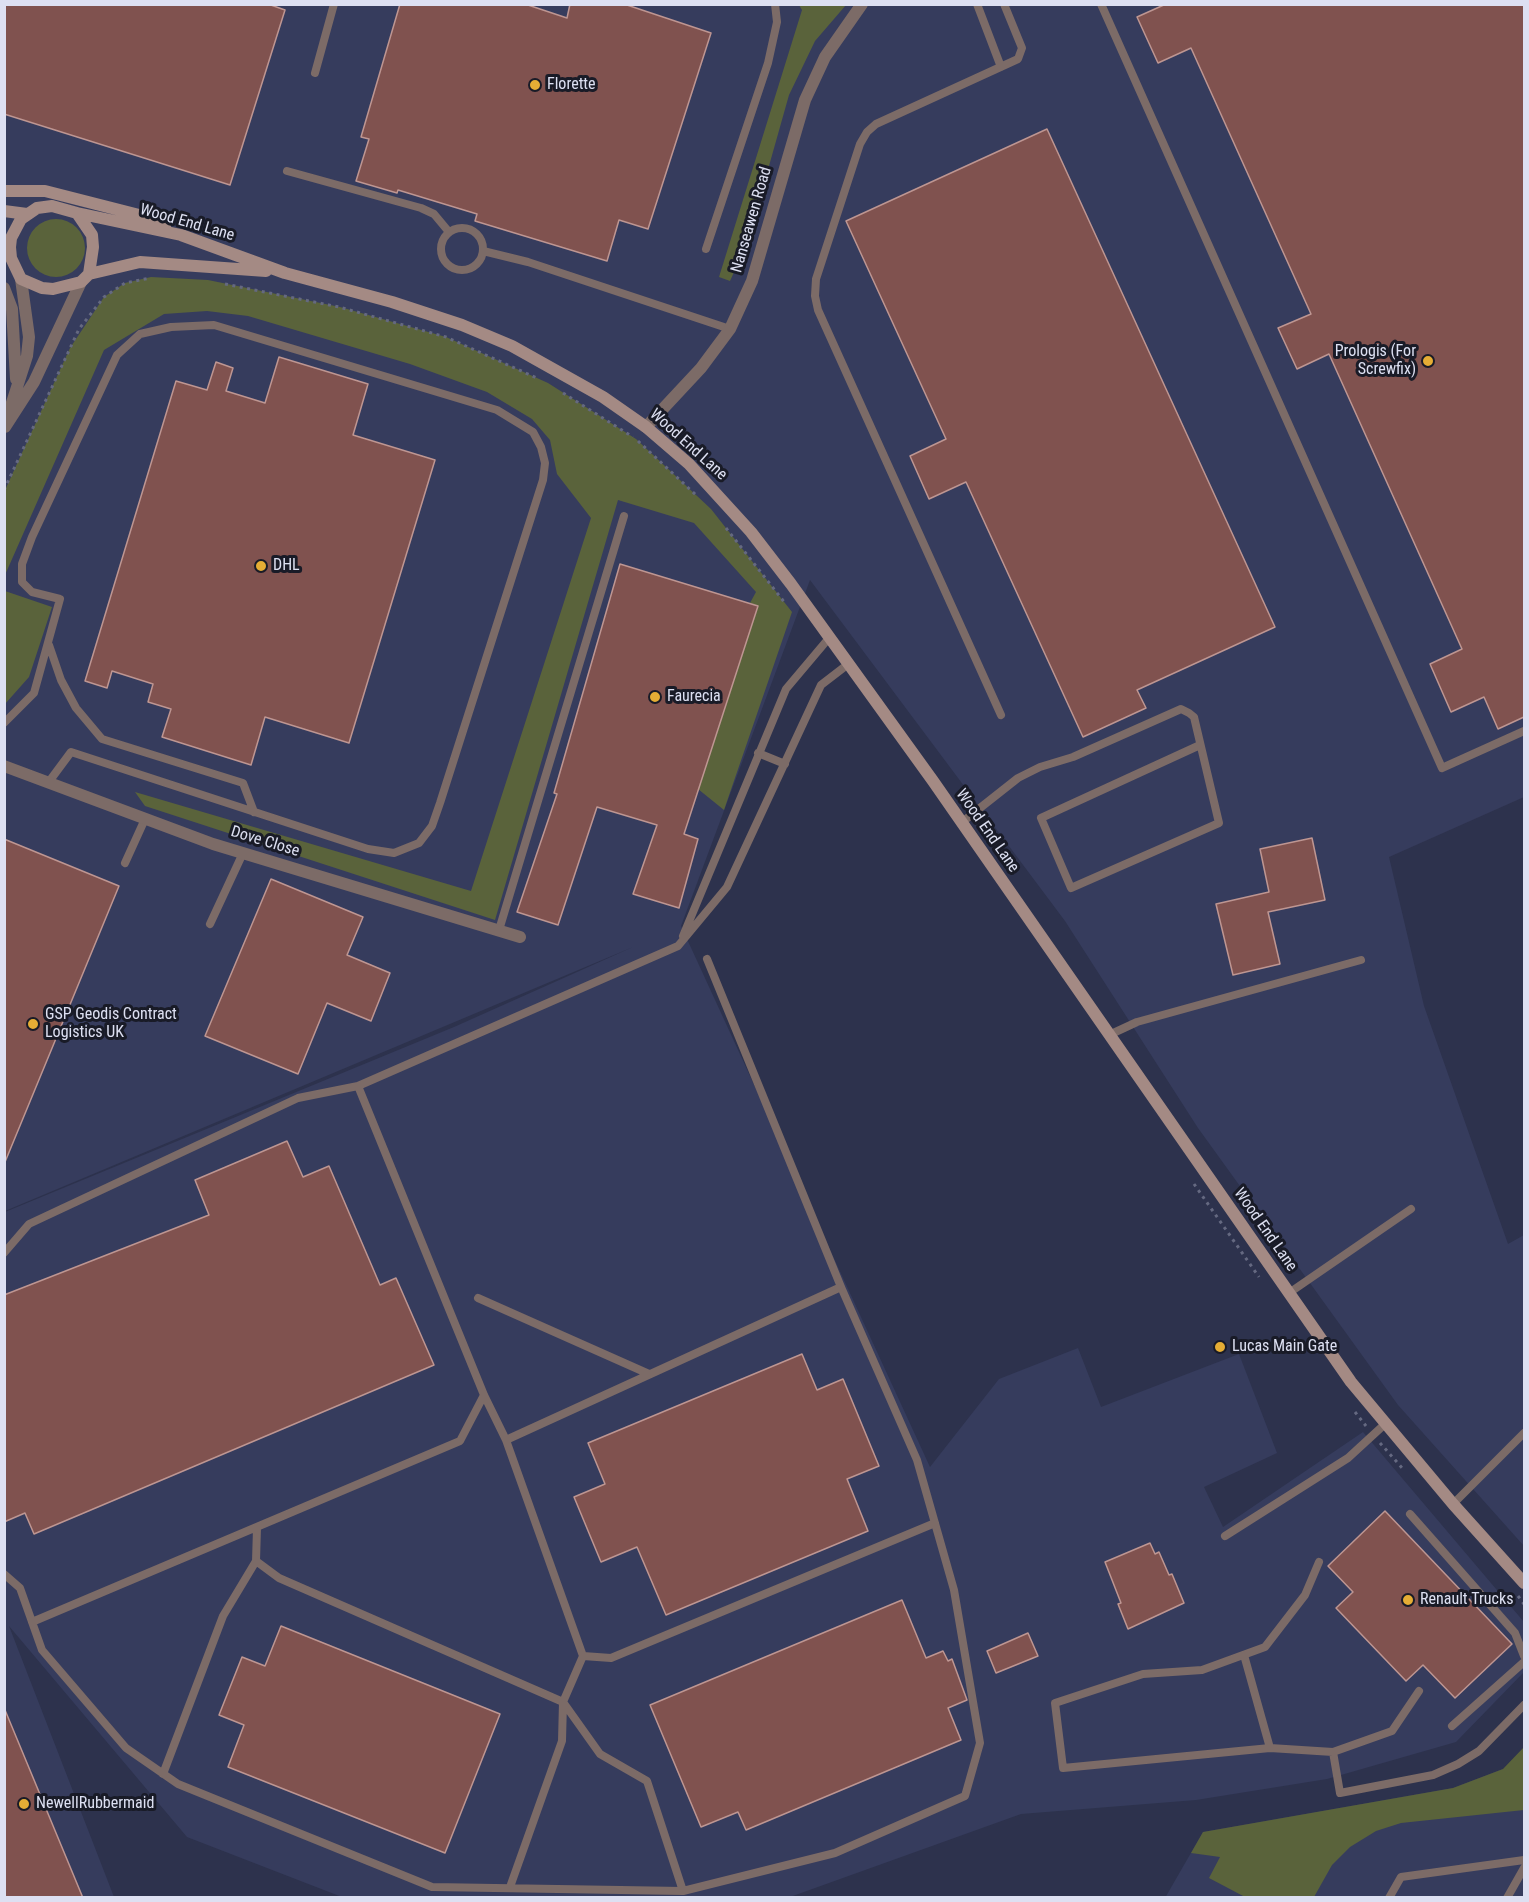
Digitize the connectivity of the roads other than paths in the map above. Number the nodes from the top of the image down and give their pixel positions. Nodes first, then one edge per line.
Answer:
1 (334, 4) edge
2 (775, 4) edge
3 (862, 4) edge
4 (977, 4) edge
5 (1004, 4) edge
6 (1101, 4) edge
7 (1001, 67) junction
8 (315, 73) dead end
9 (287, 171) dead end
10 (4, 191) edge
11 (4, 211) edge
12 (77, 213) junction
13 (27, 214) junction
14 (449, 232) junction
15 (181, 236) junction
16 (706, 249) dead end
17 (483, 251) junction
18 (14, 271) edge
19 (285, 273) junction
20 (85, 278) junction
21 (4, 288) edge
22 (730, 329) junction
23 (16, 386) junction
24 (5, 427) edge
25 (646, 427) junction
26 (624, 516) dead end
27 (829, 638) junction
28 (49, 645) junction
29 (848, 665) junction
30 (1001, 715) dead end
31 (4, 723) edge
32 (1524, 730) edge
33 (1200, 745) junction
34 (758, 753) junction
35 (785, 764) junction
36 (4, 766) edge
37 (48, 783) junction
38 (254, 812) junction
39 (145, 819) junction
40 (961, 823) junction
41 (243, 853) junction
42 (125, 863) dead end
43 (210, 924) dead end
44 (498, 930) junction
45 (520, 937) dead end
46 (678, 946) junction
47 (707, 958) dead end
48 (1361, 960) dead end
49 (1109, 1035) junction
50 (358, 1086) junction
51 (1411, 1209) dead end
52 (4, 1253) edge
53 (841, 1287) junction
54 (1288, 1293) junction
55 (478, 1298) dead end
56 (649, 1374) junction
57 (484, 1395) junction
58 (1385, 1425) junction
59 (1524, 1433) edge
60 (506, 1440) junction
61 (1453, 1504) junction
62 (1410, 1514) dead end
63 (934, 1523) junction
64 (257, 1528) junction
65 (1225, 1536) dead end
66 (256, 1561) junction
67 (1319, 1562) dead end
68 (4, 1574) edge
69 (1524, 1583) edge
70 (32, 1622) junction
71 (1244, 1654) junction
72 (583, 1656) junction
73 (1524, 1656) edge
74 (1524, 1662) edge
75 (1419, 1691) dead end
76 (563, 1702) junction
77 (1524, 1705) edge
78 (1452, 1725) dead end
79 (1270, 1748) junction
80 (1333, 1752) junction
81 (163, 1774) junction
82 (1524, 1860) edge
83 (1524, 1868) edge
84 (510, 1887) junction
85 (683, 1891) junction
86 (1389, 1898) edge
87 (1507, 1898) edge

1 - 8 lane
2 - 16 lane
3 - 22 street, Nanseawen Road
4 - 7 lane
5 - 7 lane
6 - 32 lane
7 - 30 lane
9 - 14 lane
10 - 15 street
11 - 13 street
12 - 13 street
12 - 15 street, Wood End Lane
12 - 20 street
13 - 18 street
14 - 17 lane
14 - 17 lane
15 - 19 street, Wood End Lane
17 - 22 lane
18 - 20 street
18 - 23 street
19 - 20 street, Wood End Lane
19 - 25 street, Wood End Lane
20 - 24 street
21 - 23 street
22 - 25 street, Nanseawen Road
23 - 24 street
25 - 27 street, Wood End Lane
26 - 44 lane
27 - 29 street, Wood End Lane
27 - 34 lane
28 - 31 lane
28 - 38 lane
28 - 38 lane
29 - 35 lane
29 - 40 street, Wood End Lane
33 - 33 lane
33 - 40 lane
34 - 35 lane
34 - 46 lane
35 - 46 lane
36 - 37 street, Dove Close
37 - 38 lane
37 - 39 street, Dove Close
39 - 41 street, Dove Close
39 - 42 lane
40 - 49 street, Wood End Lane
41 - 43 lane
41 - 44 street, Dove Close
44 - 45 street, Dove Close
46 - 50 lane
47 - 53 lane
48 - 49 lane
49 - 54 street, Wood End Lane
50 - 52 lane
50 - 57 lane
51 - 54 lane
53 - 56 lane
53 - 63 lane
54 - 58 street, Wood End Lane
55 - 56 lane
56 - 60 lane
57 - 60 lane
57 - 64 lane
58 - 61 street, Wood End Lane
58 - 65 lane
59 - 61 lane
60 - 72 lane
61 - 69 street, Wood End Lane
62 - 73 lane
63 - 72 lane
63 - 85 lane
64 - 66 lane
64 - 70 lane
66 - 76 lane
66 - 81 lane
67 - 71 lane
68 - 70 lane
70 - 81 lane
71 - 79 lane
71 - 79 lane
72 - 76 lane
74 - 78 lane
75 - 80 lane
76 - 84 lane
76 - 85 lane
77 - 80 lane
79 - 80 lane
81 - 84 lane
82 - 86 lane
83 - 87 lane
84 - 85 lane

